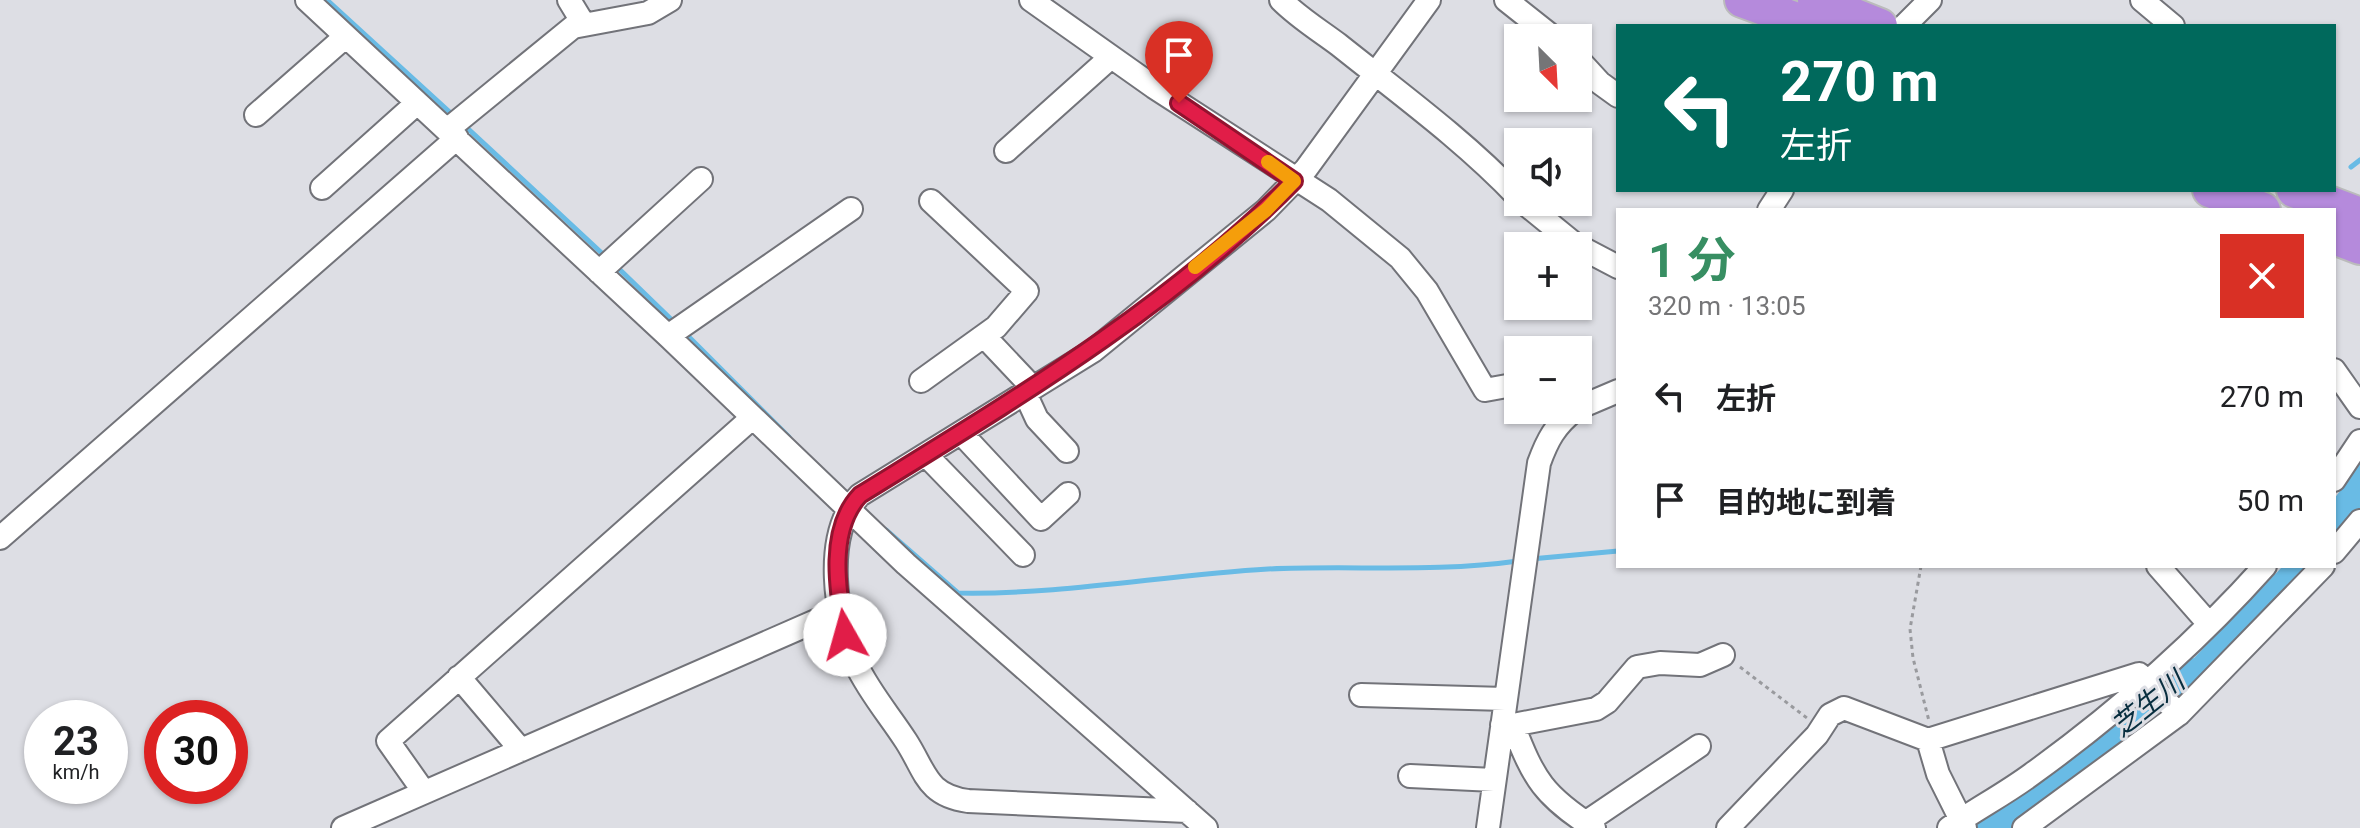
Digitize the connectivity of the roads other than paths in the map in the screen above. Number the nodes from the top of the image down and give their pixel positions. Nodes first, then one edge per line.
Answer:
1 (307, 0) edge
2 (569, 0) edge
3 (670, 0) edge
4 (1031, 0) edge
5 (1281, 0) edge
6 (1429, 0) edge
7 (1506, 0) edge
8 (1742, 0) edge
9 (1815, 0) edge
10 (1930, 0) edge
11 (2142, 0) edge
12 (583, 23) junction
13 (1536, 24) edge
14 (1808, 24) edge
15 (1875, 24) edge
16 (1906, 24) edge
17 (2171, 24) edge
18 (345, 37) junction
19 (1111, 57) junction
20 (1374, 74) junction
21 (1592, 74) edge
22 (1616, 95) edge
23 (417, 103) junction
24 (256, 115) dead end
25 (455, 127) junction
26 (1006, 151) dead end
27 (701, 179) dead end
28 (1294, 181) junction
29 (1504, 185) edge
30 (322, 188) dead end
31 (2215, 192) edge
32 (2299, 192) edge
33 (931, 201) dead end
34 (2258, 208) edge
35 (851, 209) dead end
36 (2360, 215) edge
37 (1540, 216) edge
38 (1560, 232) edge
39 (2336, 238) edge
40 (2360, 247) edge
41 (1592, 253) edge
42 (606, 265) junction
43 (1616, 266) edge
44 (676, 330) junction
45 (984, 336) junction
46 (2336, 373) edge
47 (921, 381) dead end
48 (1504, 387) edge
49 (1029, 391) junction
50 (1616, 392) edge
51 (1592, 402) edge
52 (2360, 407) edge
53 (752, 418) junction
54 (1559, 424) edge
55 (961, 433) junction
56 (2360, 441) edge
57 (1067, 451) dead end
58 (926, 455) junction
59 (2336, 477) edge
60 (1068, 494) dead end
61 (853, 503) junction
62 (2360, 521) edge
63 (0, 538) edge
64 (2336, 550) edge
65 (1023, 555) dead end
66 (2160, 568) edge
67 (2244, 568) edge
68 (2263, 568) edge
69 (2321, 568) edge
70 (2237, 595) junction
71 (841, 610) junction
72 (2209, 624) junction
73 (1723, 655) road end
74 (459, 677) junction
75 (2150, 682) junction
76 (1361, 695) dead end
77 (1505, 699) junction
78 (2176, 711) junction
79 (1508, 725) junction
80 (1928, 740) junction
81 (1699, 746) dead end
82 (521, 750) junction
83 (1410, 776) dead end
84 (1494, 780) junction
85 (424, 792) junction
86 (1187, 811) junction
87 (1589, 825) edge
88 (1960, 825) edge
89 (343, 828) edge
90 (1206, 828) edge
91 (1488, 828) edge
92 (1728, 828) edge
93 (2024, 828) edge

1 - 18 street
2 - 12 street
3 - 12 street
4 - 19 street
5 - 20 street
6 - 20 street
7 - 13 street
8 - 14 highway
9 - 15 highway
10 - 16 street
11 - 17 street
12 - 25 street
18 - 23 street
18 - 24 street
19 - 26 street
19 - 28 street
20 - 28 street
20 - 29 street
21 - 22 street
23 - 25 street
23 - 30 street
25 - 42 street
25 - 63 street
27 - 42 street
28 - 48 street
28 - 49 street
31 - 34 highway
32 - 36 highway
33 - 45 street
35 - 44 street
37 - 38 street
39 - 40 highway
41 - 43 street
42 - 44 street
44 - 53 street
45 - 47 street
45 - 49 street
46 - 52 street
49 - 55 street
49 - 57 street
50 - 51 street
53 - 61 street
53 - 74 street
54 - 77 street
55 - 58 street
55 - 60 street
56 - 59 street
58 - 61 street
58 - 65 street
61 - 71 street
61 - 86 street
62 - 64 street
66 - 72 street
67 - 70 street
68 - 70 street
69 - 78 street
70 - 72 street
71 - 82 street
71 - 86 street
72 - 75 street
73 - 79 street
74 - 82 street
74 - 85 street
75 - 78 street
75 - 80 street
75 - 88 street
76 - 77 street
77 - 79 street
78 - 93 street
79 - 84 street
79 - 87 street
80 - 88 street
80 - 92 street
81 - 87 street
82 - 85 street
83 - 84 street
84 - 91 street
85 - 89 street
86 - 90 street

